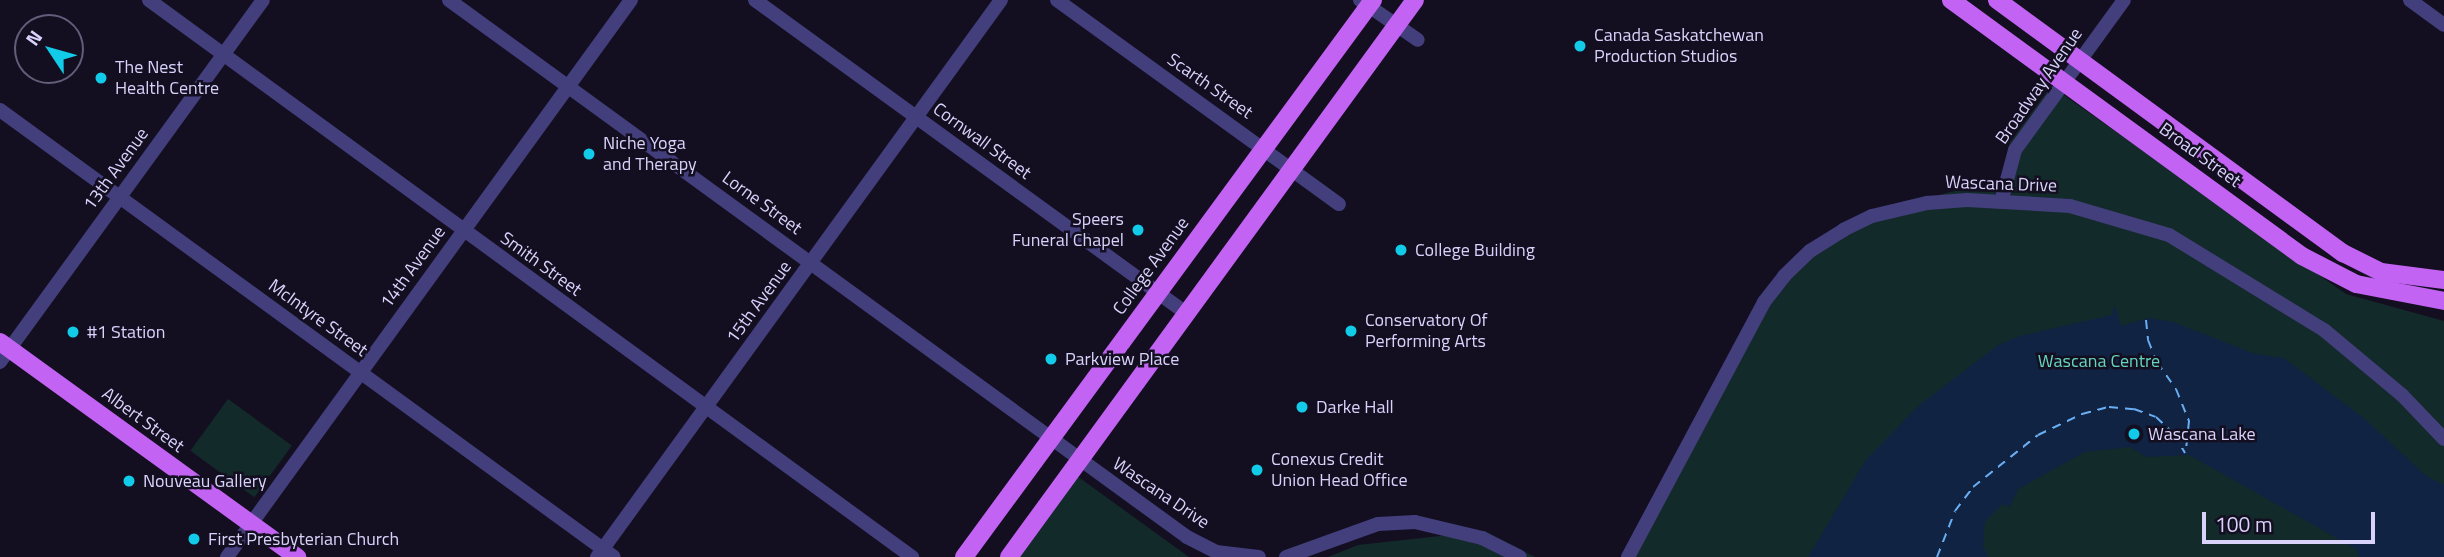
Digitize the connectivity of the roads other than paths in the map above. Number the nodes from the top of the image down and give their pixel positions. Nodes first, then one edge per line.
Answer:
1 (149, 0) edge
2 (263, 0) edge
3 (449, 0) edge
4 (631, 0) edge
5 (755, 0) edge
6 (1001, 0) edge
7 (1057, 0) edge
8 (1415, 0) edge
9 (1951, 0) edge
10 (1997, 0) edge
11 (2124, 0) edge
12 (2410, 0) edge
13 (1367, 2) edge
14 (2444, 25) edge
15 (1396, 26) junction
16 (1418, 40) dead end
17 (223, 54) junction
18 (2079, 61) junction
19 (2064, 82) junction
20 (568, 86) junction
21 (0, 110) edge
22 (916, 117) junction
23 (1263, 147) junction
24 (1293, 170) junction
25 (119, 197) junction
26 (2001, 201) junction
27 (1339, 204) dead end
28 (464, 231) junction
29 (811, 263) junction
30 (2444, 280) edge
31 (1158, 293) junction
32 (2444, 301) edge
33 (1186, 313) junction
34 (3, 351) edge
35 (360, 373) junction
36 (705, 408) junction
37 (1053, 437) junction
38 (2444, 439) edge
39 (1079, 460) junction
40 (251, 524) junction
41 (604, 554) edge
42 (227, 557) edge
43 (297, 557) edge
44 (912, 557) edge
45 (964, 557) edge
46 (1009, 557) edge
47 (1259, 557) edge
48 (1286, 557) edge
49 (1520, 557) edge
50 (1628, 557) edge

1 - 17 street, Smith Street
2 - 17 street, 13th Avenue
3 - 20 street, Lorne Street
4 - 20 street, 14th Avenue
5 - 22 street, Cornwall Street
6 - 22 street, 15th Avenue
7 - 23 street, Scarth Street
8 - 15 main road
9 - 19 main road, Broad Street
10 - 18 main road, Broad Street
11 - 18 street, Broadway Avenue
12 - 14 street
13 - 15 street
13 - 23 main road, College Avenue
15 - 16 street
15 - 24 main road
17 - 25 street, 13th Avenue
17 - 28 street, Smith Street
18 - 19 street, Broadway Avenue
18 - 30 main road, Broad Street
19 - 26 street, Broadway Avenue
19 - 32 main road, Broad Street
20 - 28 street, 14th Avenue
20 - 29 street, Lorne Street
21 - 25 street, McIntyre Street
22 - 29 street, 15th Avenue
22 - 31 street, Cornwall Street
23 - 24 street, Scarth Street
23 - 31 main road, College Avenue
24 - 27 street, Scarth Street
24 - 33 main road
25 - 34 street, 13th Avenue
25 - 35 street, McIntyre Street
26 - 38 street, Wascana Drive
26 - 50 street, Wascana Drive
28 - 35 street, 14th Avenue
28 - 36 street, Smith Street
29 - 36 street, 15th Avenue
29 - 37 street, Lorne Street
31 - 33 street, Cornwall Street
31 - 37 main road, College Avenue
33 - 39 main road
34 - 40 main road, Albert Street
35 - 40 street, 14th Avenue
35 - 41 street, McIntyre Street
36 - 41 street, 15th Avenue
36 - 44 street, Smith Street
37 - 39 street, Wascana Drive
37 - 45 main road, College Avenue
39 - 46 main road
39 - 47 street, Wascana Drive
40 - 42 street, 14th Avenue
40 - 43 main road, Albert Street
48 - 49 street

